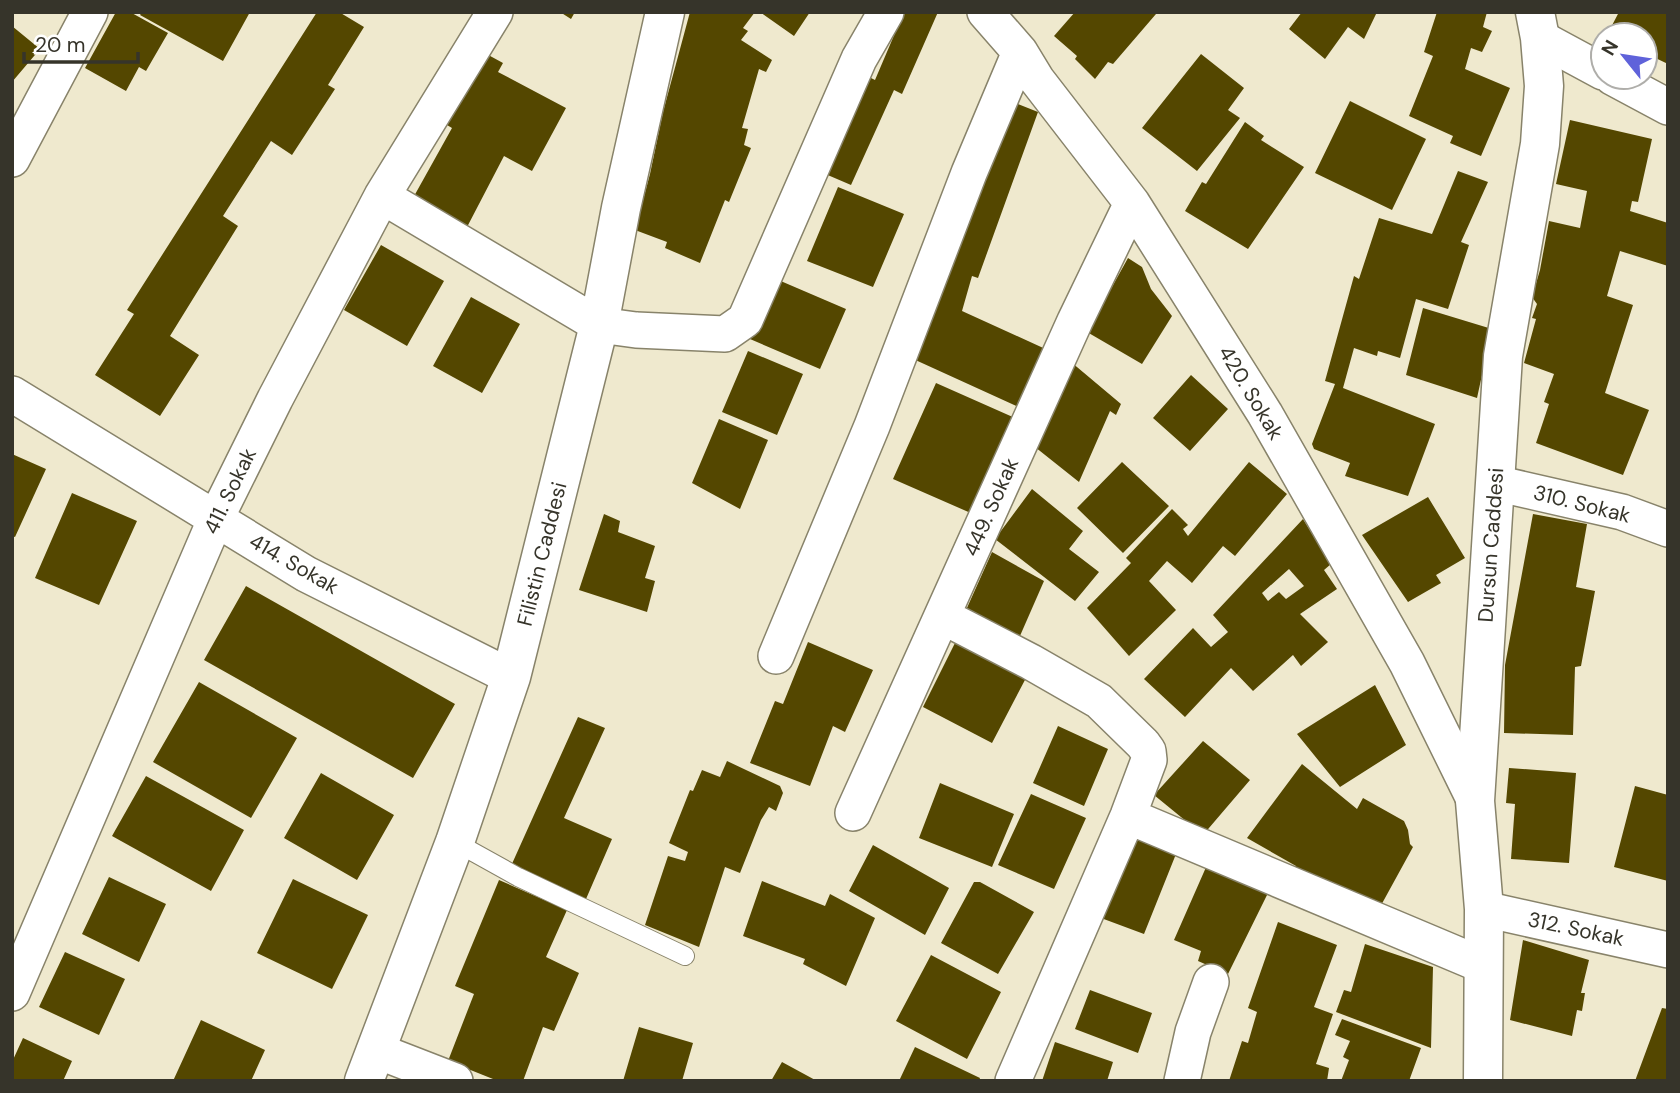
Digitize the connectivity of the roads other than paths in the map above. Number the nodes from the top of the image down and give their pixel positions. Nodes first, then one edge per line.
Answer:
1 (90, 12) edge
2 (495, 12) edge
3 (665, 12) edge
4 (886, 12) edge
5 (985, 12) edge
6 (1537, 25) edge
7 (1020, 52) junction
8 (1589, 62) edge
9 (1638, 91) edge
10 (1668, 107) edge
11 (12, 159) edge
12 (382, 197) junction
13 (1132, 203) junction
14 (599, 325) junction
15 (12, 394) edge
16 (1495, 483) junction
17 (216, 519) junction
18 (1668, 529) edge
19 (942, 616) junction
20 (776, 656) dead end
21 (511, 677) junction
22 (1475, 801) junction
23 (853, 813) dead end
24 (1128, 816) junction
25 (455, 842) junction
26 (1484, 909) junction
27 (1668, 950) edge
28 (685, 956) dead end
29 (1482, 965) junction
30 (1211, 982) dead end
31 (12, 993) edge
32 (370, 1065) edge
33 (455, 1081) edge
34 (1013, 1081) edge
35 (1182, 1081) edge
36 (1483, 1081) edge

1 - 11 street
2 - 12 street, 411. Sokak
3 - 14 street, Filistin Caddesi
4 - 14 street
5 - 7 street, 420. Sokak
6 - 8 street
6 - 16 street, Dursun Caddesi
7 - 13 street, 420. Sokak
7 - 20 street
9 - 10 street
12 - 14 street
12 - 17 street, 411. Sokak
13 - 19 street, 449. Sokak
13 - 22 street, 420. Sokak
14 - 21 street, Filistin Caddesi
15 - 17 street, 414. Sokak
16 - 18 street, 310. Sokak
16 - 22 street, Dursun Caddesi
17 - 21 street, 414. Sokak
17 - 31 street, 411. Sokak
19 - 23 street, 449. Sokak
19 - 24 street
21 - 25 street, Filistin Caddesi
22 - 26 street, Dursun Caddesi
24 - 29 street
24 - 34 street
25 - 28 lane
25 - 32 street, Filistin Caddesi
26 - 27 street, 312. Sokak
26 - 29 street, Dursun Caddesi
29 - 36 street, Dursun Caddesi
30 - 35 street
32 - 33 street

